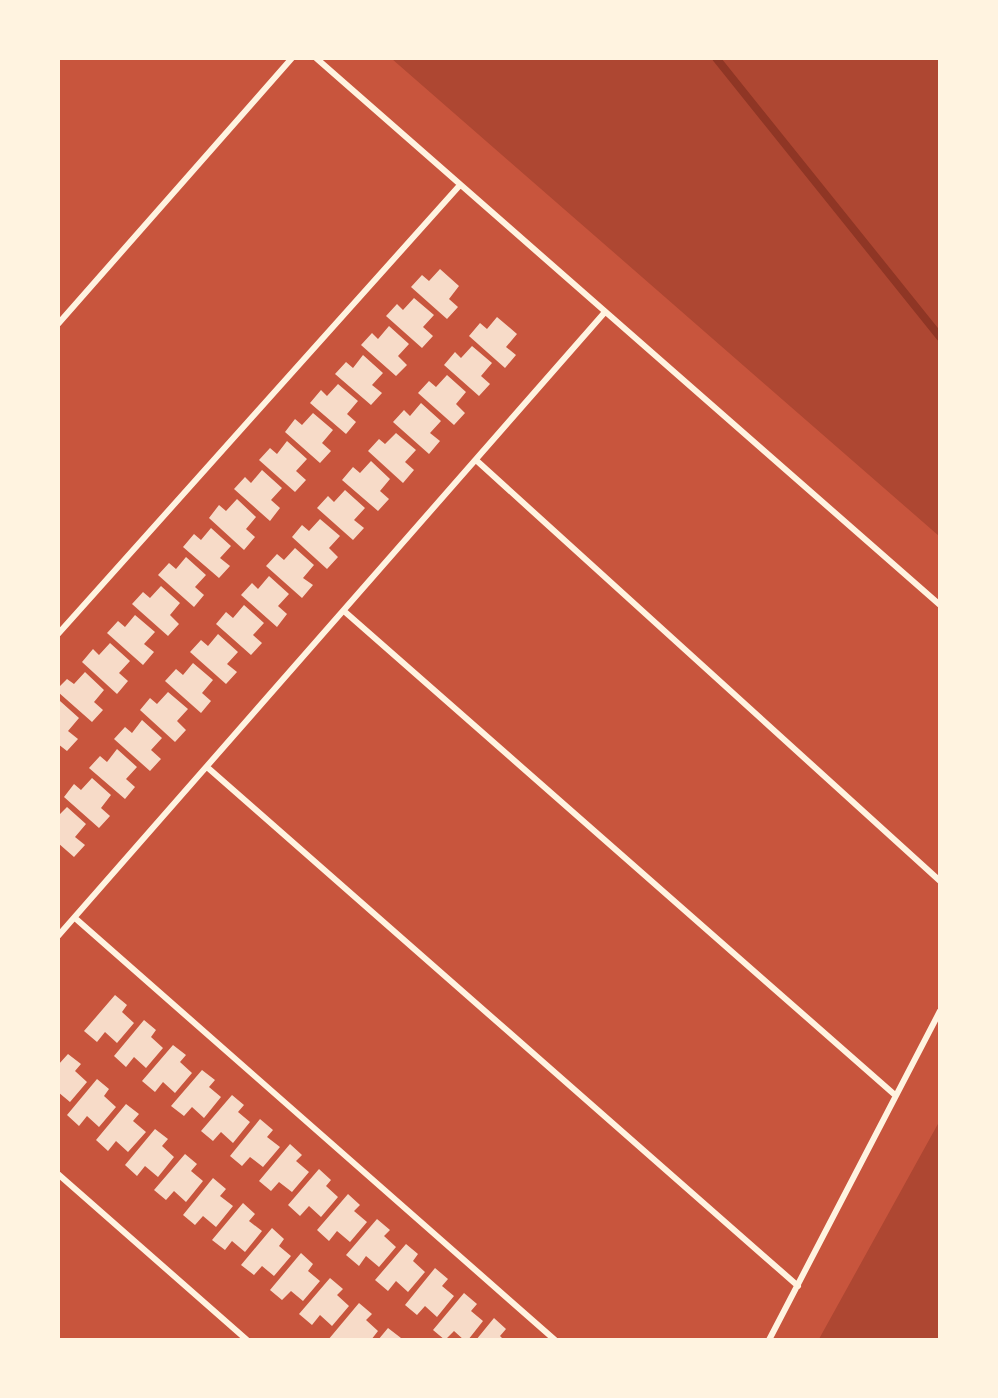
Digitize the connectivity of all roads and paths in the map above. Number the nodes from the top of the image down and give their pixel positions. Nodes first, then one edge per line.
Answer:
1 (292, 58) edge
2 (316, 58) edge
3 (460, 185) junction
4 (605, 312) junction
5 (58, 324) edge
6 (476, 460) junction
7 (939, 605) edge
8 (344, 610) junction
9 (58, 634) edge
10 (207, 767) junction
11 (939, 880) edge
12 (75, 918) junction
13 (58, 936) edge
14 (939, 1011) edge
15 (895, 1095) junction
16 (58, 1174) edge
17 (798, 1286) junction
18 (247, 1340) edge
19 (555, 1340) edge
20 (769, 1340) edge

1 - 5 street
2 - 3 street
3 - 4 street
3 - 9 street
4 - 6 street
4 - 7 street
6 - 8 street
6 - 11 street
8 - 10 street
8 - 15 street
10 - 12 street
10 - 17 street
12 - 13 street
12 - 19 street
14 - 15 street
15 - 17 street
16 - 18 street
17 - 20 street

